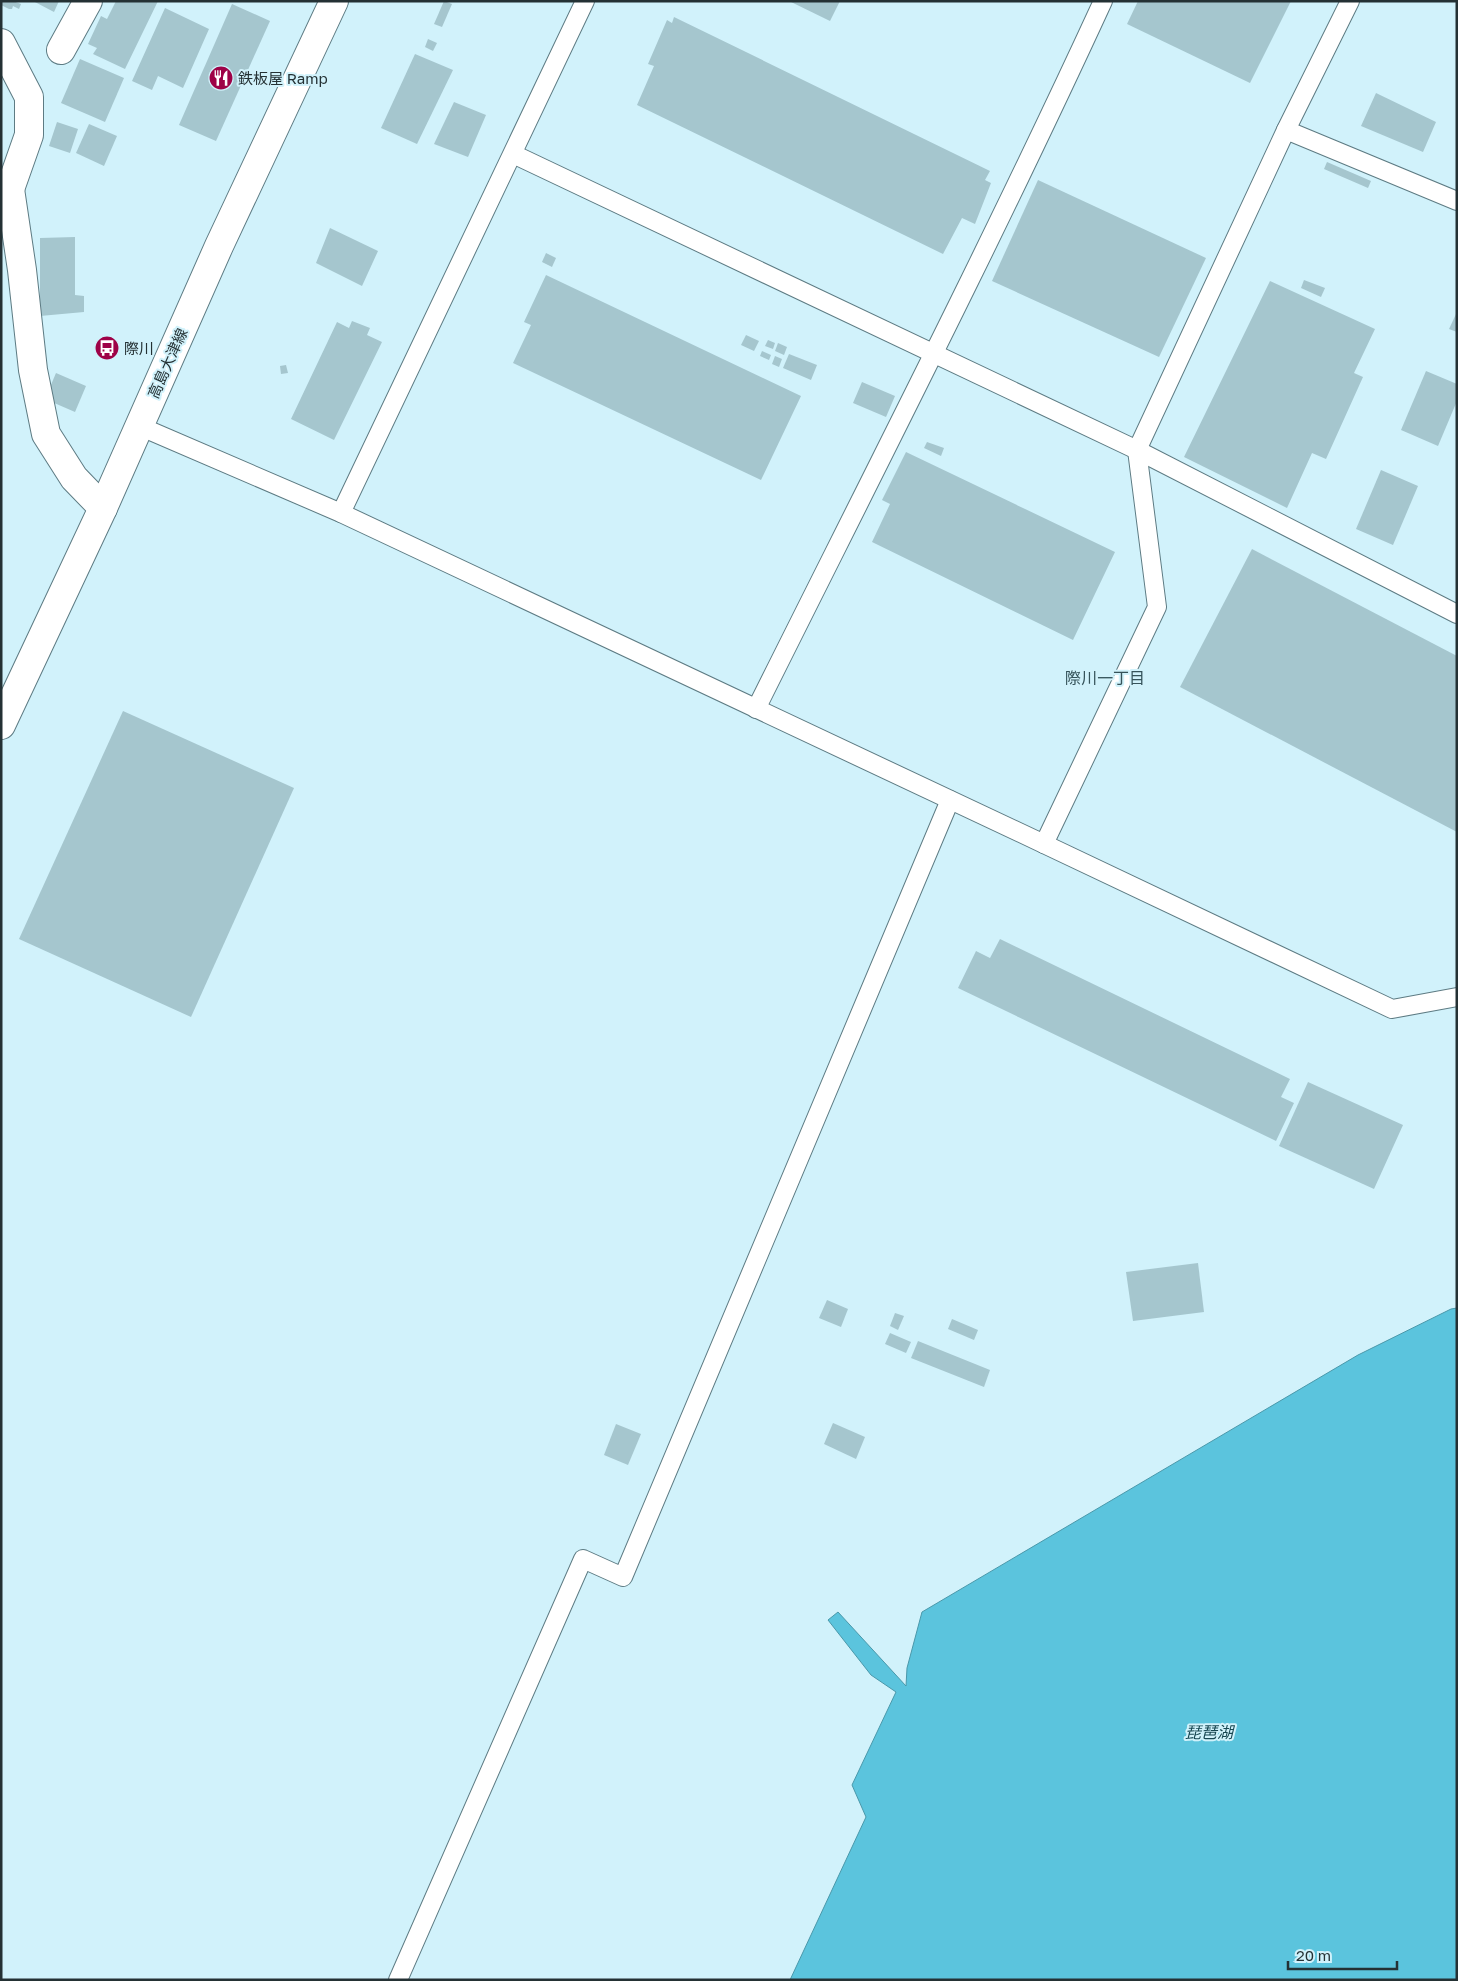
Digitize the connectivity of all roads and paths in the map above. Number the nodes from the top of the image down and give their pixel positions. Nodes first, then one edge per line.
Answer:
1 (88, 1) edge
2 (586, 1) edge
3 (1103, 1) edge
4 (1350, 1) edge
5 (332, 2) edge
6 (1, 43) edge
7 (61, 50) dead end
8 (1286, 130) junction
9 (513, 154) junction
10 (5, 185) edge
11 (1457, 201) edge
12 (934, 354) junction
13 (139, 426) junction
14 (1137, 450) junction
15 (103, 508) junction
16 (341, 513) junction
17 (1457, 614) edge
18 (756, 709) junction
19 (1, 725) edge
20 (950, 800) junction
21 (1044, 844) junction
22 (1457, 998) edge
23 (398, 1980) edge

1 - 7 main road
2 - 9 lane
3 - 12 lane
4 - 8 lane
5 - 13 main road, 高島大津線
6 - 10 main road
8 - 11 lane
8 - 14 lane
9 - 12 lane
9 - 16 lane
10 - 15 main road
12 - 14 lane
12 - 18 lane
13 - 15 main road, 高島大津線
13 - 16 lane
14 - 17 lane
14 - 21 lane
15 - 19 main road, 高島大津線
16 - 18 lane
18 - 20 lane
20 - 21 lane
20 - 23 lane
21 - 22 lane

